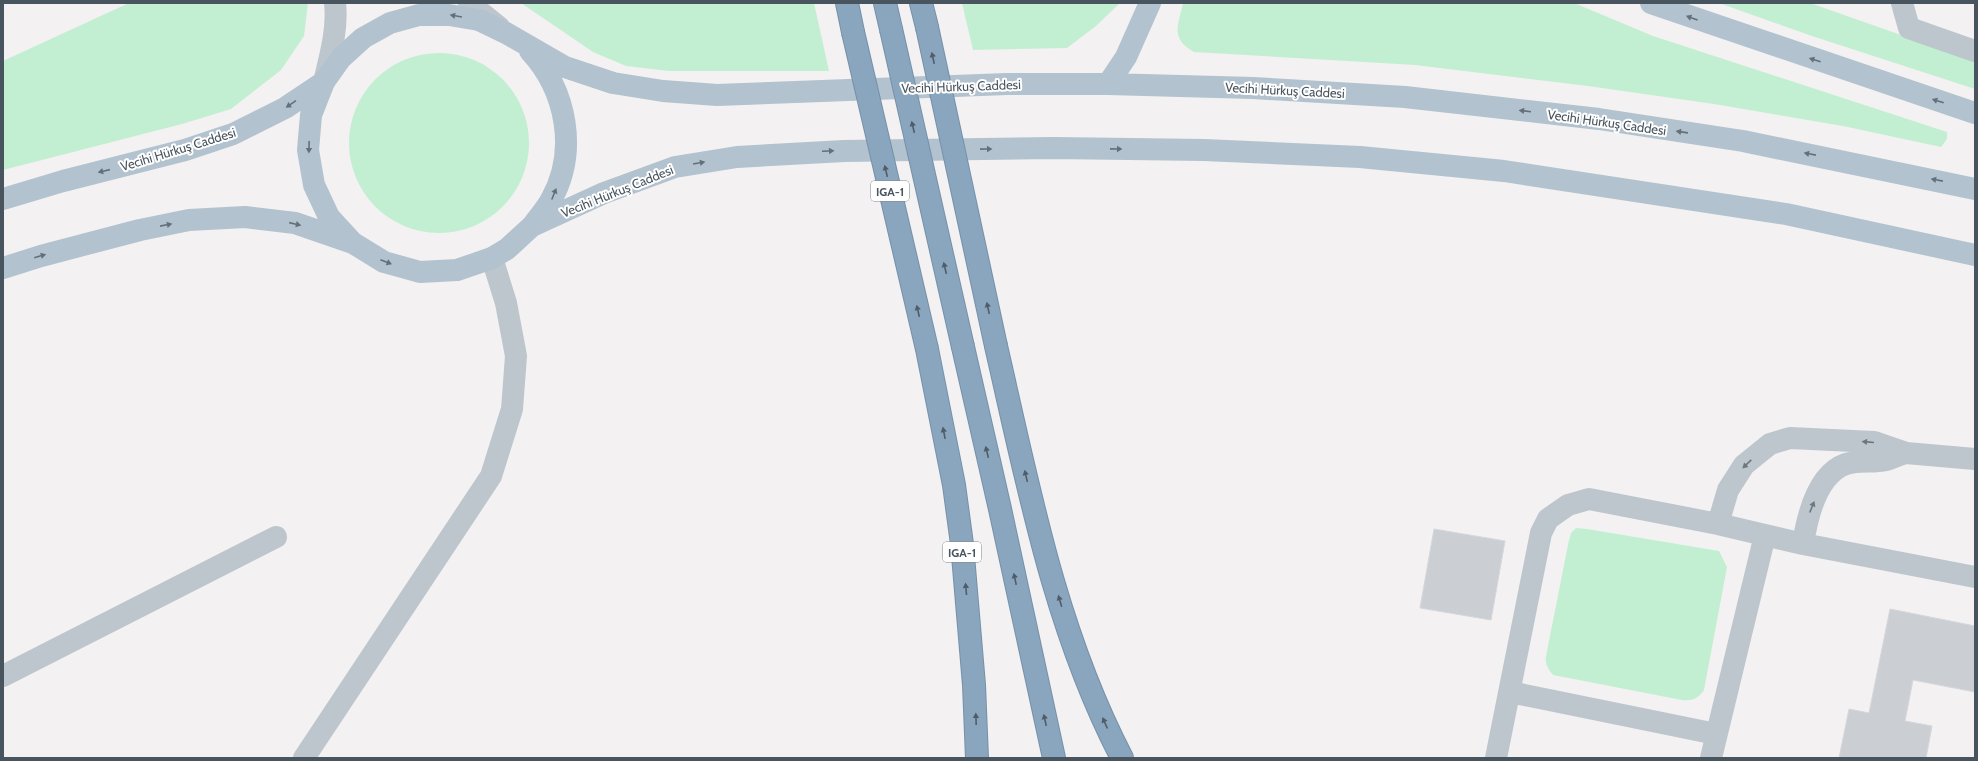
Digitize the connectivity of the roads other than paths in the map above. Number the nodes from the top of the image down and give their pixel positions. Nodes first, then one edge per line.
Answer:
1 (335, 3) edge
2 (469, 3) edge
3 (847, 3) edge
4 (885, 3) edge
5 (921, 3) edge
6 (1150, 3) edge
7 (1651, 3) edge
8 (1902, 3) edge
9 (506, 32) junction
10 (1975, 51) edge
11 (324, 82) junction
12 (1108, 84) junction
13 (1975, 113) edge
14 (1975, 189) edge
15 (3, 199) edge
16 (532, 226) junction
17 (353, 243) junction
18 (1975, 256) edge
19 (492, 258) junction
20 (3, 268) edge
21 (1906, 453) junction
22 (1975, 459) edge
23 (1718, 524) junction
24 (1765, 535) junction
25 (276, 537) dead end
26 (1804, 544) junction
27 (1975, 577) edge
28 (3, 676) edge
29 (1510, 692) junction
30 (1716, 734) junction
31 (304, 758) edge
32 (977, 758) edge
33 (1054, 758) edge
34 (1122, 758) edge
35 (1496, 758) edge
36 (1711, 758) edge

1 - 11 street
2 - 9 street
32 -> 3 highway, IGA-1, bridge
33 -> 4 highway, bridge
34 -> 5 highway, bridge
6 - 12 main road
13 -> 7 main road
8 - 10 street
9 -> 11 main road, Vecihi Hürkuş Caddesi
9 - 12 main road, Vecihi Hürkuş Caddesi
16 -> 9 main road
11 -> 15 main road, Vecihi Hürkuş Caddesi
11 -> 17 main road
14 -> 12 main road, Vecihi Hürkuş Caddesi
16 -> 18 main road, Vecihi Hürkuş Caddesi
16 - 19 main road, Vecihi Hürkuş Caddesi
17 -> 19 main road, Vecihi Hürkuş Caddesi
20 -> 17 main road, Vecihi Hürkuş Caddesi
19 - 31 street
21 - 22 street
21 -> 23 street
26 -> 21 street
23 - 24 street
23 - 29 street
24 - 26 street
24 - 30 street
25 - 28 street
26 - 27 street
29 - 30 street
29 - 35 street
30 - 36 street

